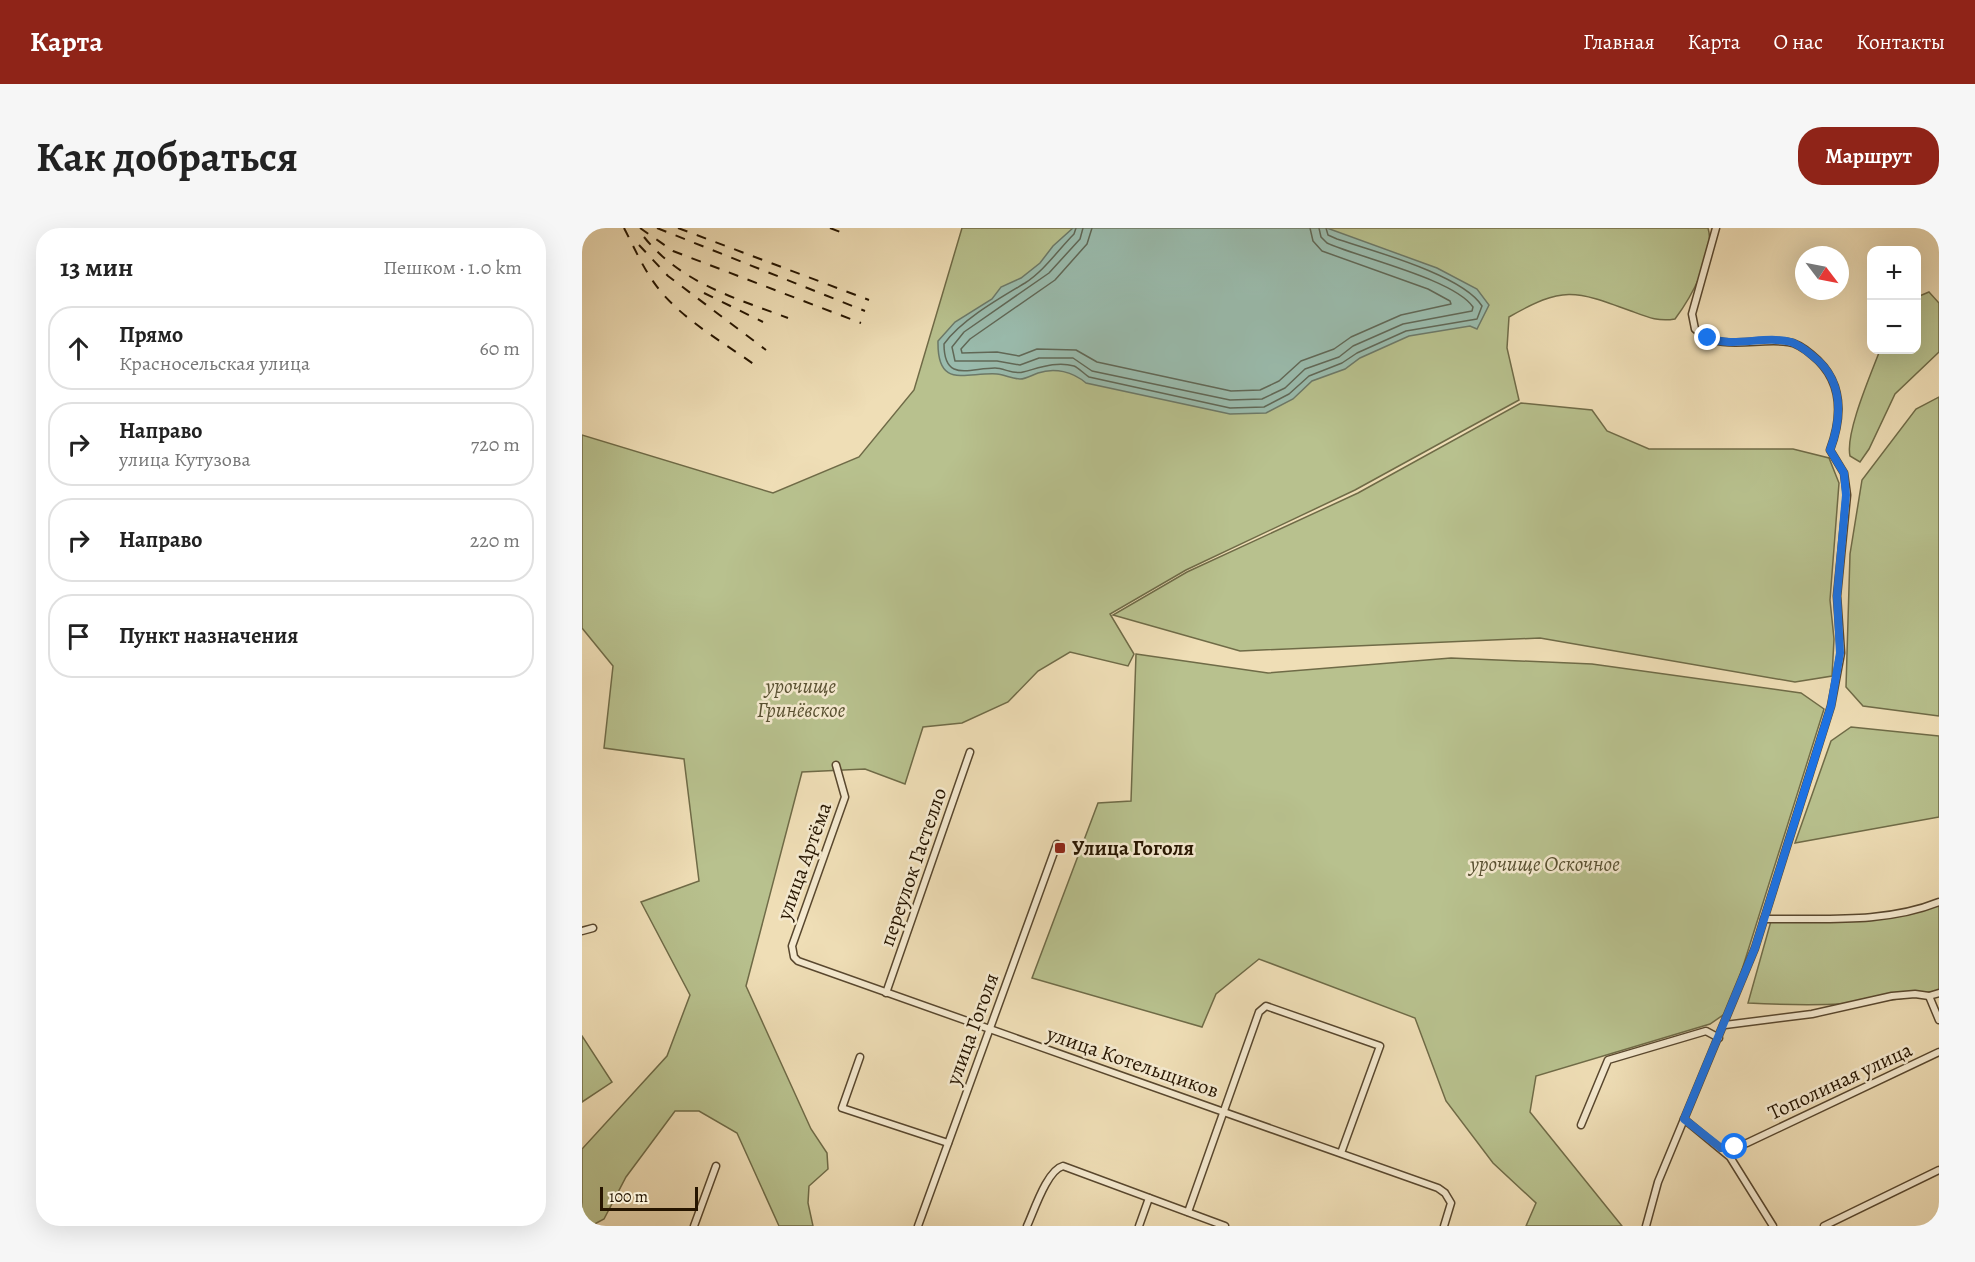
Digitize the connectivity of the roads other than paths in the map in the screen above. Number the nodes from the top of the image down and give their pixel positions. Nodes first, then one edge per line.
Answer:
1 (1716, 228) edge
2 (970, 752) dead end
3 (836, 765) dead end
4 (1057, 844) dead end
5 (1939, 902) edge
6 (1764, 919) junction
7 (592, 928) dead end
8 (582, 931) edge
9 (803, 963) joint
10 (886, 993) junction
11 (1939, 993) edge
12 (1929, 996) junction
13 (1939, 1020) edge
14 (1725, 1025) junction
15 (989, 1031) junction
16 (1719, 1038) junction
17 (1939, 1052) edge
18 (860, 1056) dead end
19 (1223, 1111) junction
20 (1684, 1119) junction
21 (1581, 1125) dead end
22 (948, 1143) junction
23 (1721, 1148) junction
24 (1341, 1153) junction
25 (716, 1166) dead end
26 (1939, 1170) edge
27 (1149, 1198) junction
28 (1188, 1212) junction
29 (694, 1226) edge
30 (918, 1226) edge
31 (1027, 1226) edge
32 (1139, 1226) edge
33 (1225, 1226) edge
34 (1444, 1226) edge
35 (1646, 1226) edge
36 (1773, 1226) edge
37 (1824, 1226) edge

1 - 6 street
2 - 10 street, переулок Гастелло
3 - 9 street, улица Артёма
4 - 15 street, улица Гоголя
5 - 6 street
6 - 14 street
7 - 8 street
9 - 10 street, улица Котельщиков
10 - 15 street, улица Котельщиков
11 - 12 street
12 - 13 street
12 - 14 street
14 - 16 street
15 - 19 street, улица Котельщиков
15 - 22 street, улица Гоголя
16 - 20 street
16 - 21 street
17 - 23 street, Тополиная улица
18 - 22 street
19 - 24 street, улица Котельщиков
19 - 24 street
19 - 28 street
20 - 23 street
20 - 35 street
22 - 30 street, улица Гоголя
23 - 36 street
24 - 34 street, улица Котельщиков
25 - 29 street
26 - 37 street
27 - 28 street
27 - 31 street
27 - 32 street
28 - 33 street

